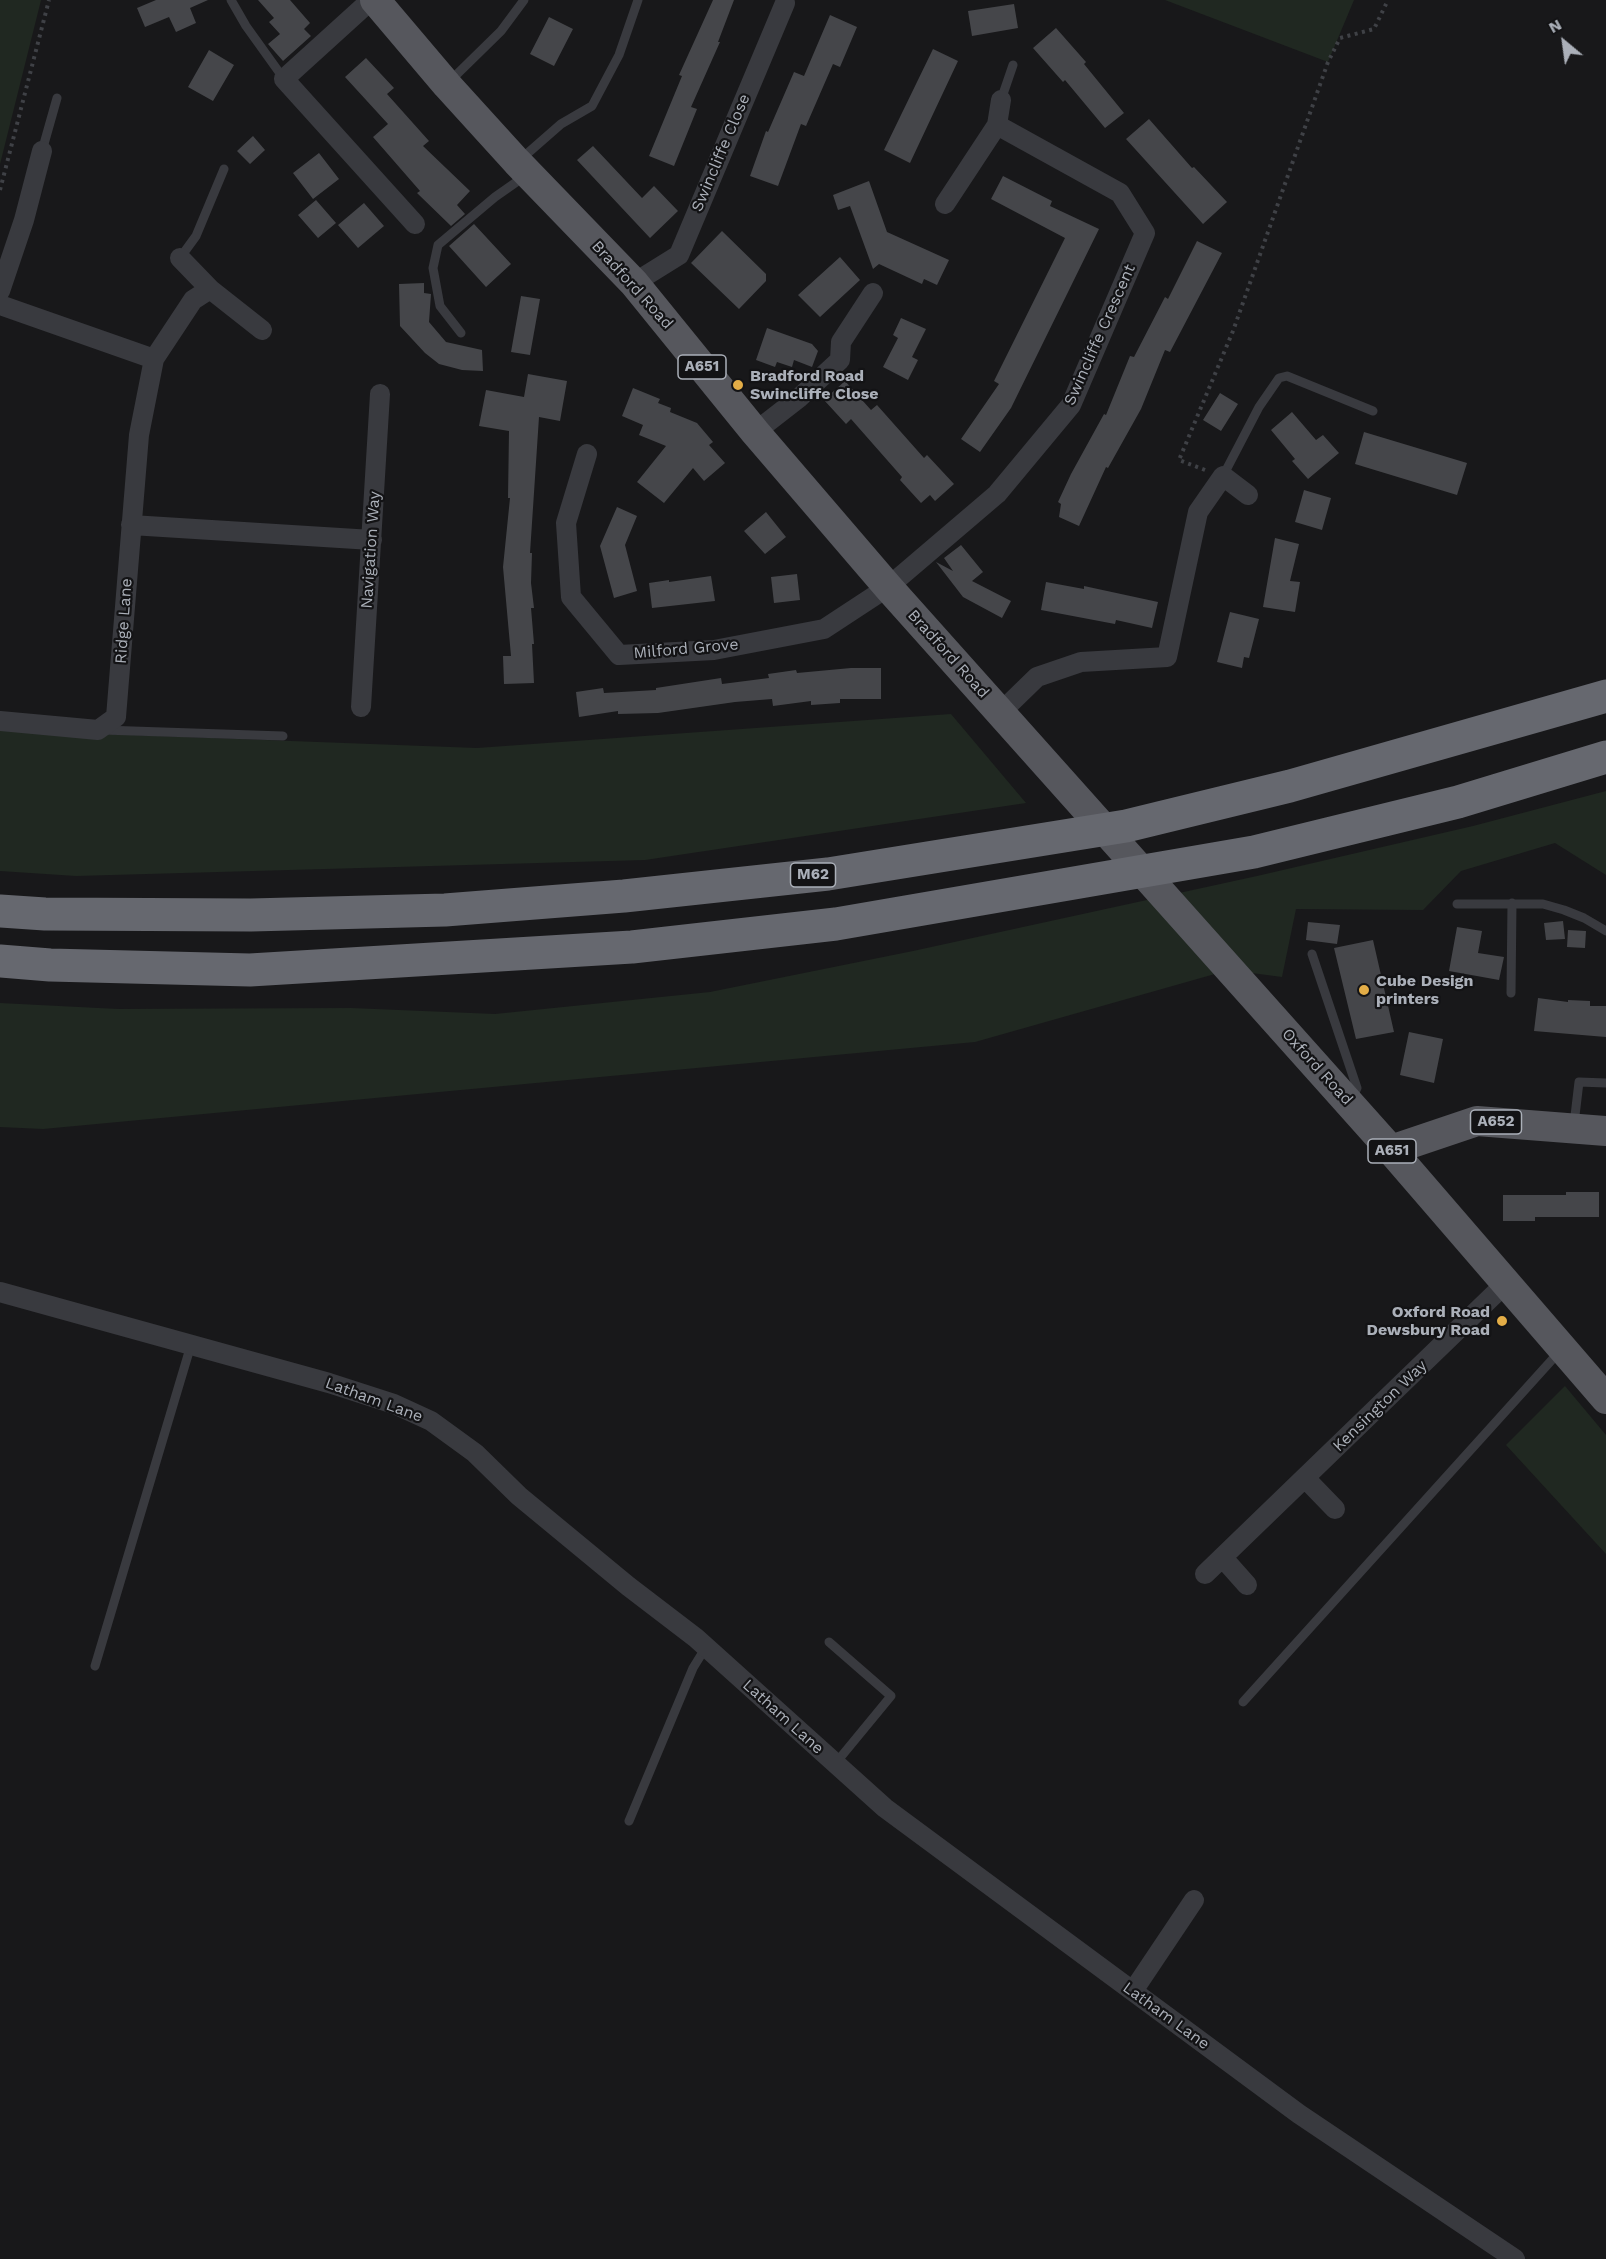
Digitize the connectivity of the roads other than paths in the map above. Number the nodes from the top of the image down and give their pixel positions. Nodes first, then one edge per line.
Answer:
1 (231, 0) edge
2 (373, 0) edge
3 (524, 0) edge
4 (638, 0) edge
5 (785, 3) dead end
6 (1013, 64) dead end
7 (284, 79) junction
8 (447, 85) junction
9 (57, 98) dead end
10 (1001, 100) joint
11 (997, 125) junction
12 (42, 151) joint
13 (522, 168) junction
14 (224, 169) dead end
15 (945, 204) dead end
16 (415, 224) dead end
17 (180, 258) joint
18 (634, 283) junction
19 (210, 289) junction
20 (0, 291) edge
21 (873, 293) dead end
22 (0, 305) edge
23 (262, 330) dead end
24 (461, 333) dead end
25 (154, 360) junction
26 (380, 394) dead end
27 (1373, 411) dead end
28 (755, 432) junction
29 (587, 454) dead end
30 (1223, 476) junction
31 (1248, 495) dead end
32 (131, 525) junction
33 (372, 540) junction
34 (888, 587) junction
35 (1606, 696) edge
36 (361, 707) dead end
37 (1001, 712) junction
38 (0, 721) edge
39 (98, 730) junction
40 (283, 736) dead end
41 (1024, 738) joint
42 (1606, 757) edge
43 (1512, 903) junction
44 (1457, 904) dead end
45 (0, 911) edge
46 (1606, 931) edge
47 (1312, 954) dead end
48 (0, 961) edge
49 (1511, 993) dead end
50 (1606, 1083) edge
51 (1350, 1104) junction
52 (1574, 1128) junction
53 (1606, 1131) edge
54 (1392, 1150) junction
55 (1506, 1283) junction
56 (0, 1292) edge
57 (191, 1345) junction
58 (1563, 1348) junction
59 (1606, 1399) edge
60 (1305, 1478) junction
61 (1335, 1509) dead end
62 (1223, 1558) junction
63 (1205, 1574) dead end
64 (1247, 1585) dead end
65 (830, 1642) dead end
66 (706, 1647) junction
67 (94, 1666) dead end
68 (1243, 1702) dead end
69 (835, 1764) junction
70 (629, 1821) dead end
71 (1194, 1900) dead end
72 (1133, 1991) junction
73 (1512, 2258) edge

1 - 7 lane
2 - 7 street, Bradford Road
2 - 8 main road, Bradford Road / A651
3 - 8 lane
4 - 13 lane
5 - 18 street, Swincliffe Close
6 - 10 lane
7 - 16 street
8 - 13 main road, Bradford Road / A651
9 - 12 lane
10 - 11 street
11 - 15 street
11 - 34 street, Swincliffe Crescent
12 - 20 street
13 - 18 main road, Bradford Road / A651
13 - 24 lane
14 - 17 lane
17 - 19 street
18 - 28 main road, Bradford Road / A651
19 - 23 street
19 - 25 street
21 - 28 street
22 - 25 street
25 - 32 street, Ridge Lane
26 - 33 street, Navigation Way
27 - 30 lane
28 - 34 main road, Bradford Road / A651
29 - 34 street, Milford Grove
30 - 31 street
30 - 37 street
32 - 33 street
32 - 39 street, Ridge Lane
33 - 36 street, Navigation Way
34 - 37 main road, Bradford Road / A651
35 - 45 highway, M62
37 - 41 main road, Bradford Road / A651
38 - 39 street
39 - 40 lane
41 - 51 main road, Oxford Road / A651
42 - 48 highway
43 - 44 lane
43 - 46 lane
43 - 49 lane
47 - 51 lane
50 - 52 lane
51 - 54 main road, Oxford Road / A651
52 - 53 main road, A652
52 - 54 main road, A652
54 - 55 main road, Oxford Road / A651
55 - 58 main road, Oxford Road / A651
55 - 60 street, Kensington Way
56 - 57 street, Latham Lane
57 - 66 street, Latham Lane
57 - 67 lane
58 - 59 main road, Oxford Road / A651
58 - 68 lane
60 - 61 street
60 - 62 street, Kensington Way
62 - 63 street, Kensington Way
62 - 64 street
65 - 69 lane
66 - 69 street, Latham Lane
66 - 70 lane
69 - 72 street, Latham Lane
71 - 72 street
72 - 73 street, Latham Lane

